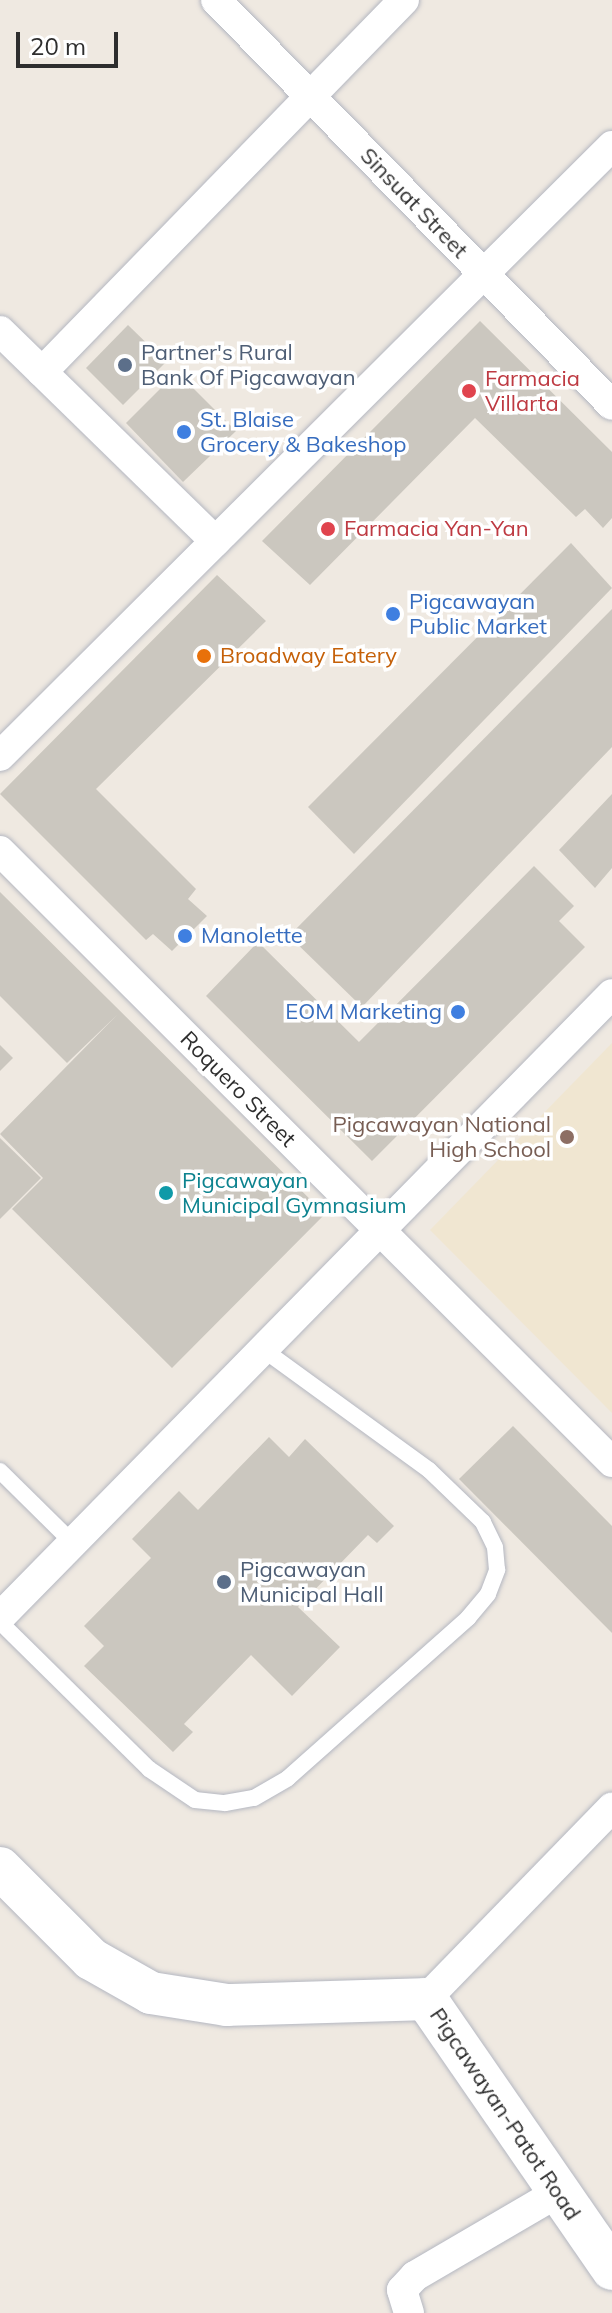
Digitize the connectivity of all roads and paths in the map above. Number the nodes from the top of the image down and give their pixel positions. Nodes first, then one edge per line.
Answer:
1 (216, 0) edge
2 (404, 0) edge
3 (310, 96) junction
4 (612, 146) edge
5 (483, 274) junction
6 (0, 331) edge
7 (42, 372) junction
8 (612, 405) edge
9 (215, 541) junction
10 (0, 756) edge
11 (0, 851) edge
12 (612, 994) edge
13 (380, 1230) junction
14 (264, 1350) junction
15 (612, 1462) edge
16 (0, 1471) edge
17 (73, 1543) junction
18 (0, 1619) edge
19 (612, 1808) edge
20 (0, 1868) edge
21 (426, 1999) junction
22 (559, 2192) junction
23 (612, 2269) edge
24 (409, 2313) edge

1 - 3 street, Sinsuat Street
2 - 3 street
3 - 5 street, Sinsuat Street
3 - 7 street
4 - 5 street
5 - 8 street, Sinsuat Street
5 - 9 street
6 - 7 street
7 - 9 street
9 - 10 street
11 - 13 street, Roquero Street
12 - 13 street
13 - 14 street
13 - 15 street, Roquero Street
14 - 17 street
14 - 18 lane
16 - 17 lane
17 - 18 street
19 - 21 street
20 - 21 main road
21 - 22 main road, Pigcawayan-Patot Road
22 - 23 main road, Pigcawayan-Patot Road
22 - 24 street

